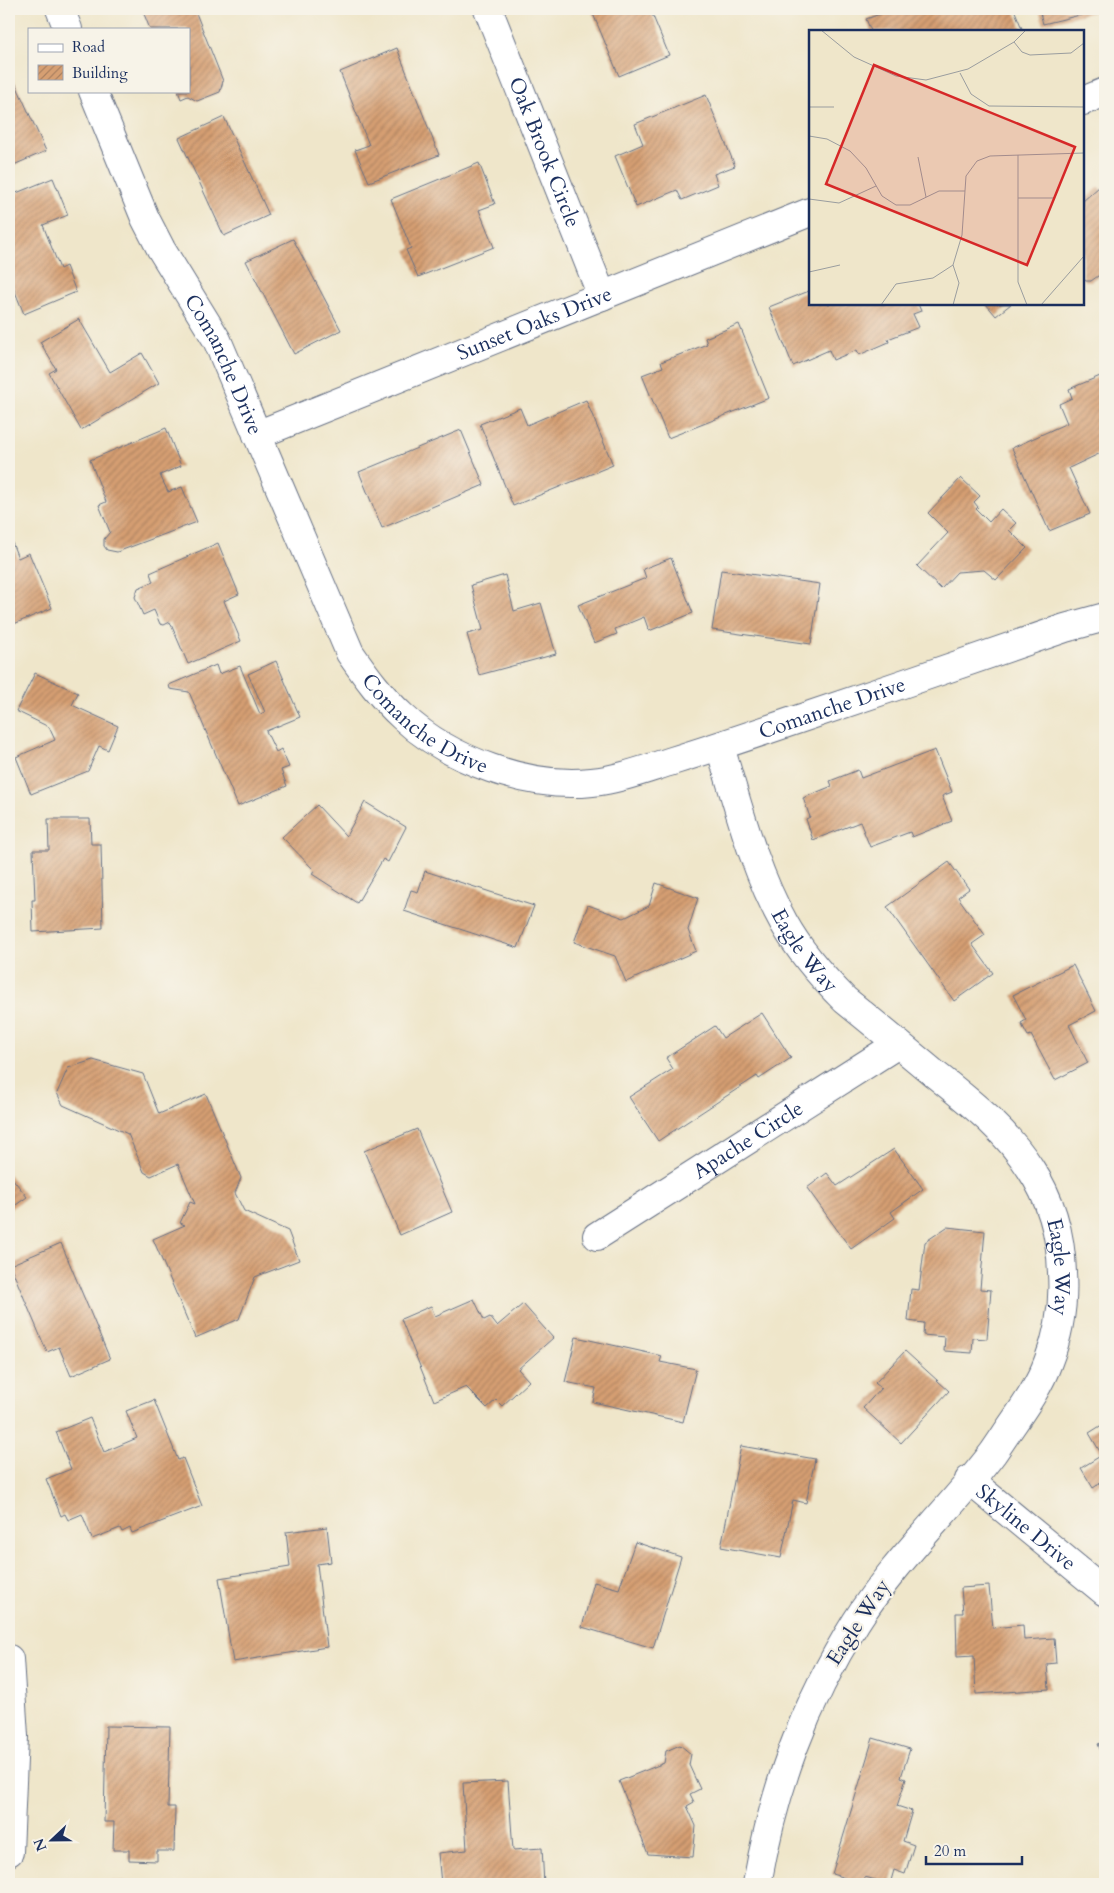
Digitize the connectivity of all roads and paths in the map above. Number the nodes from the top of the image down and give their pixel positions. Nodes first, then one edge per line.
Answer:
1 (60, 9) edge
2 (488, 9) edge
3 (68, 28) edge
4 (93, 92) edge
5 (1105, 92) edge
6 (1084, 101) edge
7 (809, 212) edge
8 (602, 296) junction
9 (257, 435) junction
10 (1105, 617) edge
11 (720, 746) junction
12 (898, 1044) junction
13 (596, 1236) dead end
14 (969, 1480) junction
15 (1105, 1592) edge
16 (9, 1659) edge
17 (9, 1852) edge
18 (757, 1884) edge

1 - 3 street
2 - 8 street, Oak Brook Circle
4 - 9 street, Comanche Drive
5 - 6 street
7 - 8 street, Sunset Oaks Drive
8 - 9 street, Sunset Oaks Drive
9 - 11 street, Comanche Drive
10 - 11 street, Comanche Drive
11 - 12 street, Eagle Way
12 - 13 street, Apache Circle
12 - 14 street, Eagle Way
14 - 15 street, Skyline Drive
14 - 18 street, Eagle Way
16 - 17 street

